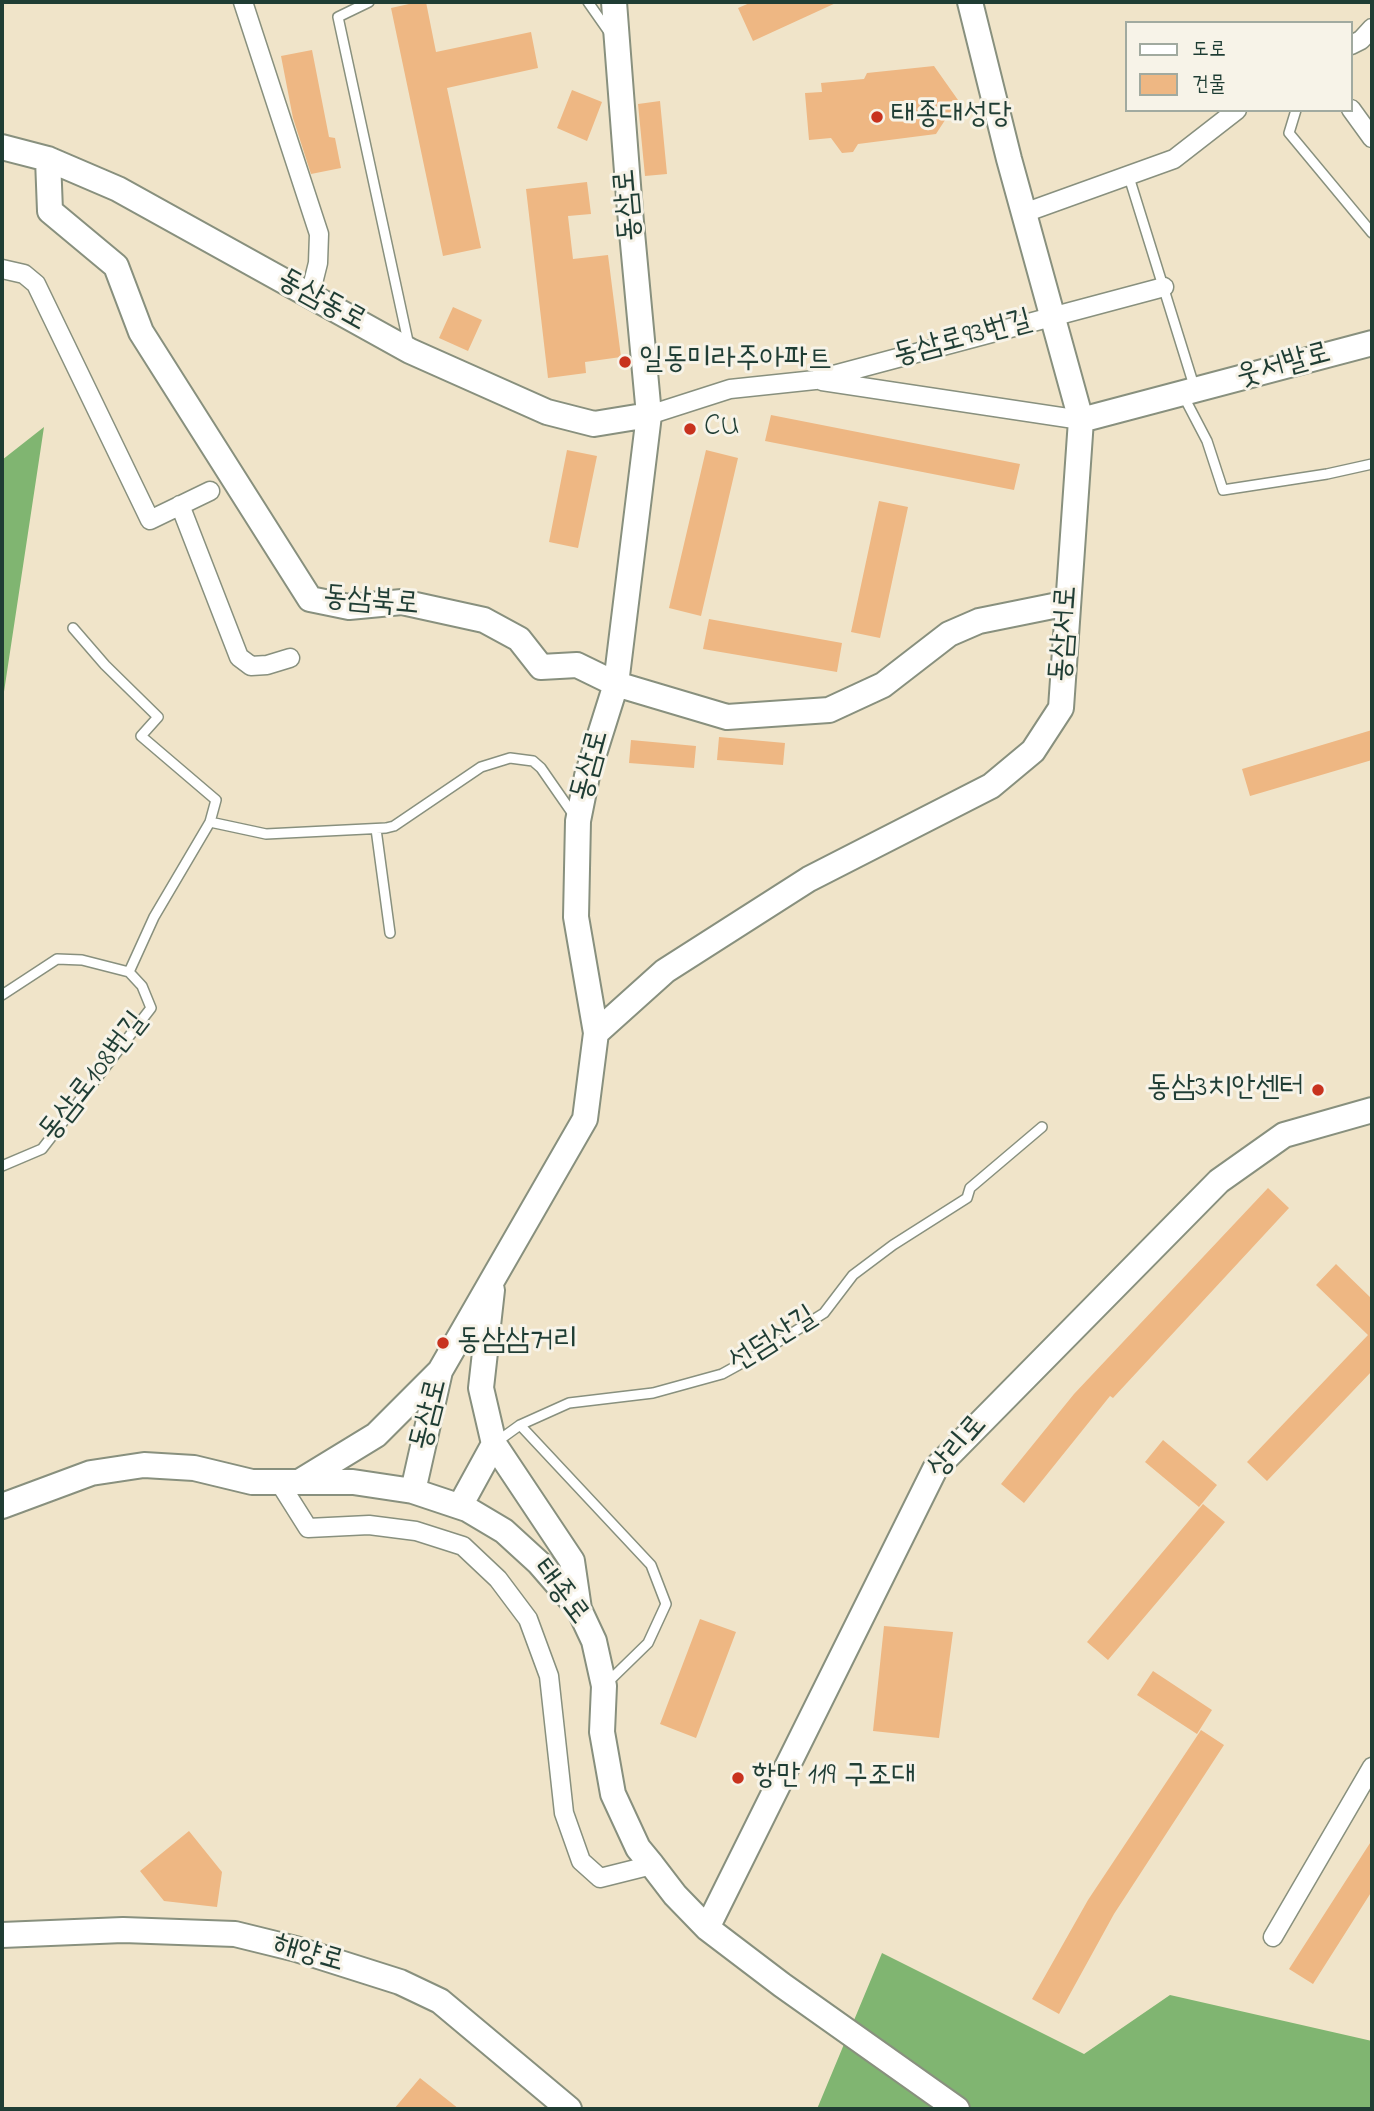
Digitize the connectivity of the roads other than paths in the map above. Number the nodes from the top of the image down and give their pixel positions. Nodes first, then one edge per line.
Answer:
1 (243, 2) edge
2 (369, 2) edge
3 (588, 2) edge
4 (614, 2) edge
5 (970, 2) edge
6 (1372, 28) edge
7 (618, 43) junction
8 (1353, 44) edge
9 (1234, 112) edge
10 (1295, 112) edge
11 (1353, 112) edge
12 (1372, 138) edge
13 (2, 147) edge
14 (48, 159) junction
15 (1129, 177) junction
16 (1024, 213) junction
17 (1372, 233) edge
18 (2, 269) edge
19 (1164, 287) junction
20 (310, 295) junction
21 (1053, 316) junction
22 (1372, 343) edge
23 (410, 351) junction
24 (815, 380) junction
25 (1189, 392) junction
26 (649, 415) junction
27 (1081, 419) junction
28 (1372, 464) edge
29 (210, 491) dead end
30 (180, 505) junction
31 (1068, 603) junction
32 (73, 628) dead end
33 (290, 658) dead end
34 (616, 684) junction
35 (210, 821) junction
36 (578, 821) junction
37 (376, 829) junction
38 (390, 933) dead end
39 (129, 972) junction
40 (2, 995) edge
41 (596, 1033) junction
42 (1372, 1110) edge
43 (1042, 1127) dead end
44 (2, 1166) edge
45 (493, 1279) junction
46 (440, 1371) junction
47 (520, 1425) junction
48 (494, 1444) junction
49 (289, 1482) junction
50 (413, 1491) junction
51 (37, 1492) junction
52 (2, 1506) edge
53 (460, 1506) junction
54 (2, 1524) edge
55 (579, 1609) junction
56 (604, 1686) junction
57 (1372, 1767) edge
58 (652, 1865) junction
59 (708, 1928) junction
60 (2, 1935) edge
61 (1273, 1937) dead end
62 (569, 2109) edge
63 (957, 2109) edge

1 - 20 street
2 - 23 lane
3 - 7 lane
4 - 7 street, 동삼로
5 - 16 street, 동삼서로
6 - 8 street
7 - 26 street, 동삼로
9 - 15 street
10 - 17 lane
11 - 12 street
13 - 14 street, 동삼동로
14 - 20 street, 동삼동로
14 - 34 street, 동삼북로
15 - 16 street
15 - 19 lane
16 - 21 street, 동삼서로
18 - 30 street
19 - 21 street, 동삼로93번길
19 - 25 lane, 웃서발로
20 - 23 street, 동삼동로
21 - 24 street, 동삼로93번길
21 - 27 street, 동삼서로
22 - 25 street, 웃서발로
23 - 26 street, 동삼동로
24 - 26 street, 동삼로93번길
24 - 27 street
25 - 27 street, 웃서발로
25 - 28 lane
26 - 34 street, 동삼로
27 - 31 street, 동삼서로
29 - 30 street
30 - 33 street
31 - 34 street, 동삼북로
31 - 41 street, 동삼서로
32 - 35 lane
34 - 36 street, 동삼로
35 - 37 lane
35 - 39 lane, 동삼로108번길
36 - 37 lane
36 - 41 street, 동삼로
37 - 38 lane
39 - 40 lane, 동삼로108번길
39 - 44 lane, 동삼로108번길
41 - 45 street, 동삼로
42 - 59 street, 상리로
43 - 47 lane, 선덤산길
45 - 46 street, 동삼로
45 - 48 street
46 - 49 street
46 - 50 street, 동삼로
47 - 48 lane, 선덤산길
47 - 56 lane
48 - 53 street
48 - 55 street
49 - 50 street, 태종로
49 - 51 street, 태종로
49 - 58 street
50 - 53 street, 태종로
51 - 52 street, 태종로
51 - 54 street
53 - 55 street, 태종로
55 - 56 street, 태종로
56 - 58 street, 태종로
57 - 61 street
58 - 59 street, 태종로
59 - 63 street, 태종로
60 - 62 street, 해양로

